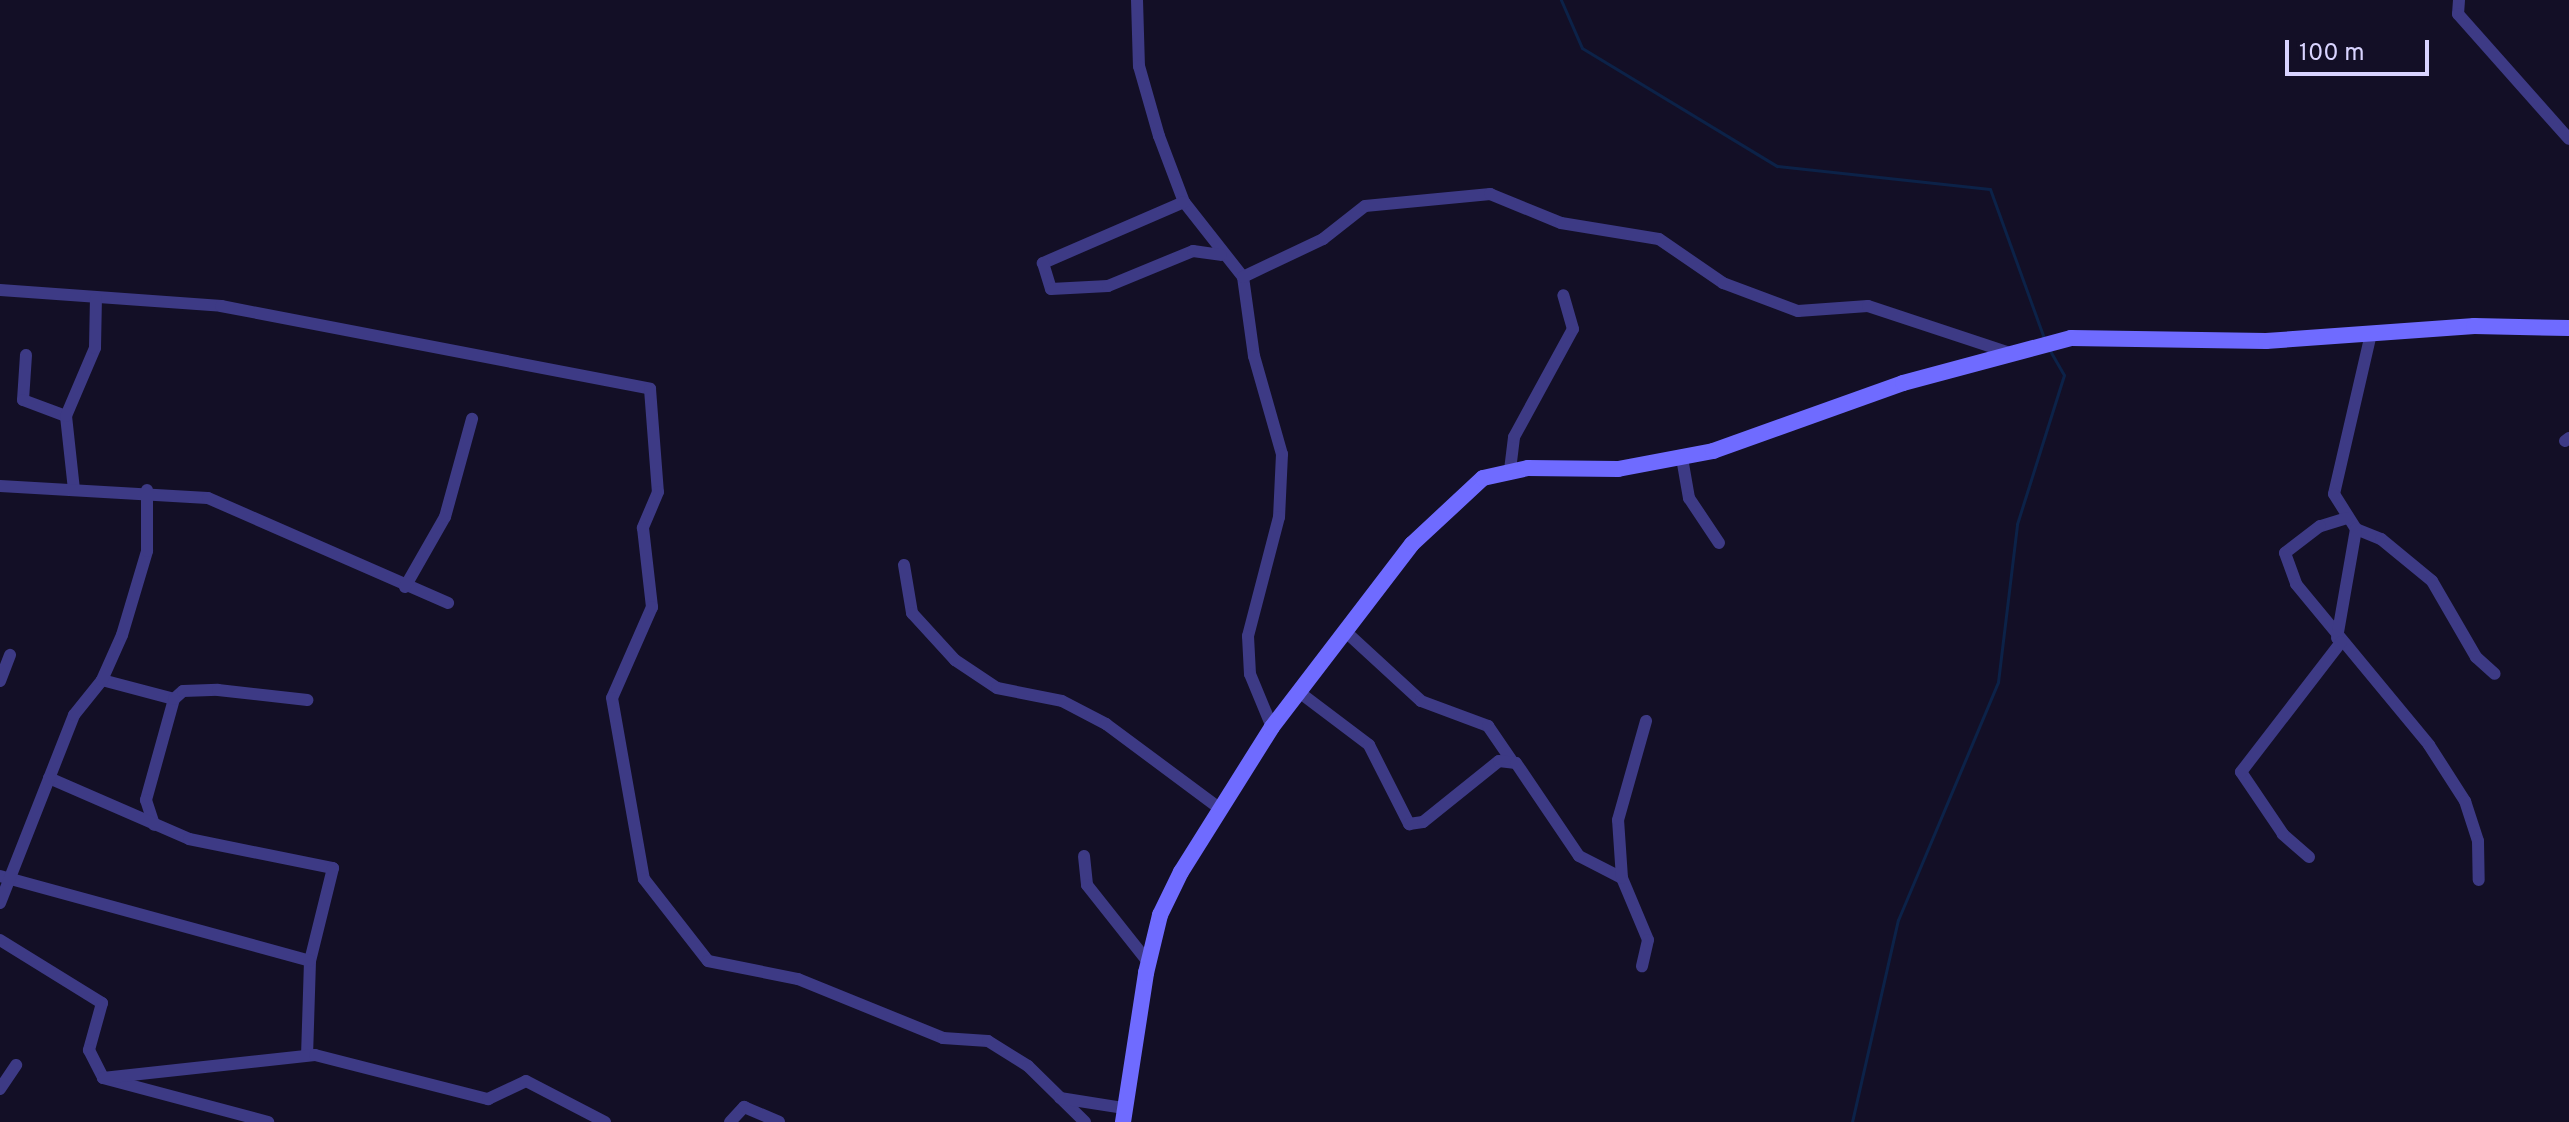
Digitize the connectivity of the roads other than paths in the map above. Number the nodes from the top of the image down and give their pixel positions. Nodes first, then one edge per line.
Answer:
1 (1137, 0) edge
2 (2459, 0) edge
3 (2569, 139) edge
4 (1184, 202) junction
5 (1221, 255) junction
6 (1243, 277) junction
7 (0, 290) edge
8 (1563, 295) dead end
9 (96, 298) junction
10 (2569, 328) edge
11 (2370, 338) junction
12 (2010, 353) junction
13 (26, 355) dead end
14 (66, 416) junction
15 (472, 419) dead end
16 (1682, 458) junction
17 (1510, 470) junction
18 (0, 486) edge
19 (74, 490) junction
20 (147, 490) junction
21 (2347, 518) junction
22 (2356, 529) junction
23 (1719, 543) dead end
24 (904, 565) dead end
25 (405, 587) junction
26 (448, 603) dead end
27 (1346, 632) junction
28 (2339, 640) junction
29 (10, 655) dead end
30 (2495, 674) dead end
31 (102, 680) junction
32 (0, 681) edge
33 (1299, 692) junction
34 (174, 699) junction
35 (307, 700) dead end
36 (1646, 721) dead end
37 (1272, 727) junction
38 (1512, 761) junction
39 (49, 778) junction
40 (1219, 808) junction
41 (154, 825) junction
42 (1084, 856) dead end
43 (2309, 857) dead end
44 (1622, 878) junction
45 (6, 879) edge
46 (2479, 880) dead end
47 (0, 903) edge
48 (0, 940) edge
49 (310, 961) junction
50 (1148, 962) junction
51 (1642, 966) dead end
52 (307, 1055) junction
53 (16, 1065) dead end
54 (103, 1078) junction
55 (0, 1089) edge
56 (1056, 1096) junction
57 (1124, 1115) edge
58 (268, 1122) edge
59 (605, 1122) edge
60 (730, 1122) edge
61 (779, 1122) edge
62 (1085, 1122) edge

1 - 4 street
2 - 3 street
4 - 5 street
4 - 5 street
5 - 6 street
6 - 12 street
6 - 37 street
7 - 9 street
8 - 17 street
9 - 14 street
9 - 56 street
10 - 11 street
11 - 12 street
11 - 21 street
12 - 16 street
13 - 14 street
14 - 19 street
15 - 25 street
16 - 17 street
16 - 23 street
17 - 27 street
18 - 19 street
19 - 20 street
20 - 25 street
20 - 31 street
21 - 22 street
21 - 28 street
22 - 28 street
22 - 30 street
24 - 40 street
25 - 26 street
27 - 33 street
27 - 38 street
28 - 43 street
28 - 46 street
29 - 32 street
31 - 34 street
31 - 39 street
33 - 37 street
33 - 38 street
34 - 35 street
34 - 41 street
36 - 44 street
37 - 40 street
38 - 44 street
39 - 41 street
39 - 45 street
40 - 50 street
41 - 49 street
42 - 50 street
44 - 51 street
45 - 47 street
45 - 49 street
48 - 54 street
49 - 52 street
50 - 57 street
52 - 54 street
52 - 59 street
53 - 55 street
54 - 58 street
56 - 57 street
56 - 62 street
60 - 61 street

